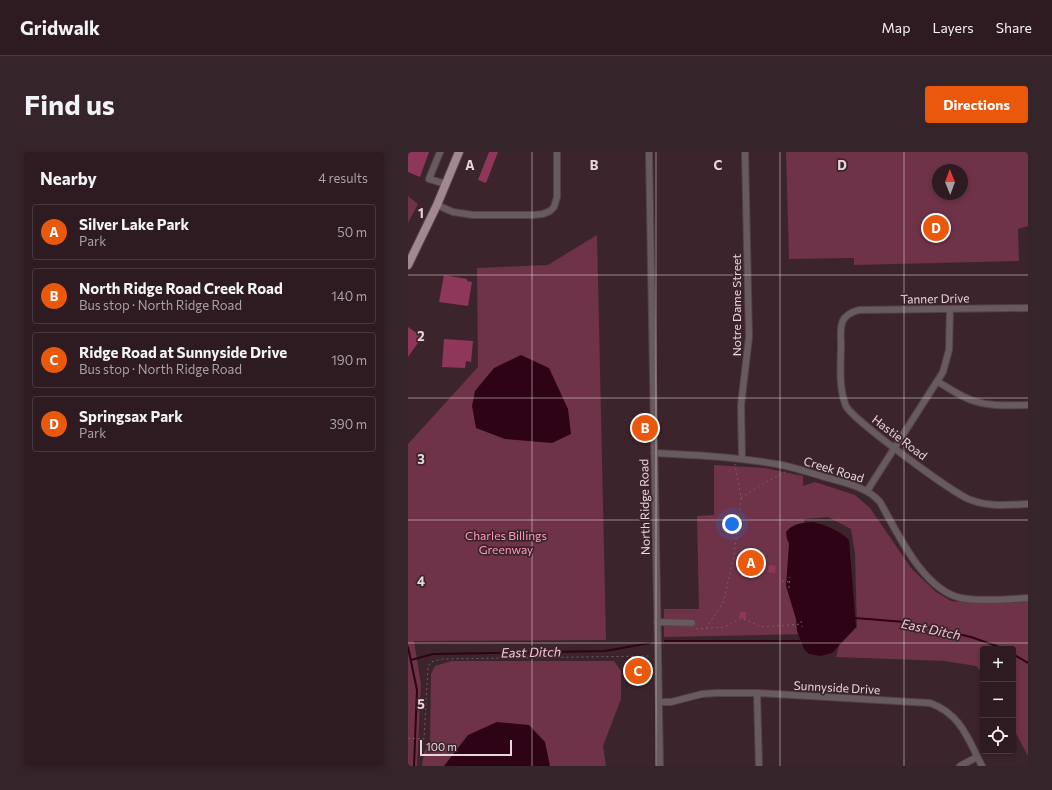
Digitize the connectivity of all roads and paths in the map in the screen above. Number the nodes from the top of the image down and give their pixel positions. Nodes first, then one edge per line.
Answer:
1 (440, 152) edge
2 (459, 152) edge
3 (557, 152) edge
4 (649, 152) edge
5 (745, 152) edge
6 (446, 184) junction
7 (437, 205) junction
8 (408, 265) edge
9 (1028, 308) edge
10 (950, 309) junction
11 (844, 317) joint
12 (938, 382) junction
13 (1028, 405) edge
14 (895, 448) junction
15 (654, 453) junction
16 (742, 458) junction
17 (735, 466) dead end
18 (792, 468) junction
19 (867, 491) junction
20 (741, 498) junction
21 (1028, 504) edge
22 (790, 576) dead end
23 (782, 581) dead end
24 (789, 582) junction
25 (789, 588) dead end
26 (1028, 598) edge
27 (801, 621) dead end
28 (657, 622) junction
29 (802, 624) junction
30 (693, 626) joint
31 (802, 627) dead end
32 (706, 628) junction
33 (652, 656) dead end
34 (757, 693) junction
35 (659, 702) junction
36 (408, 738) edge
37 (978, 757) junction
38 (660, 766) edge
39 (759, 766) edge
40 (960, 766) edge
41 (982, 766) edge

1 - 6 street
2 - 6 main road
3 - 7 street
4 - 15 street, North Ridge Road
5 - 16 street, Notre Dame Street
6 - 7 main road
7 - 8 main road
9 - 10 street, Tanner Drive
10 - 11 street, Tanner Drive
10 - 12 street
11 - 14 street, Hastie Road
12 - 13 street
12 - 14 street
14 - 19 street
14 - 21 street, Hastie Road
15 - 16 street, Creek Road
15 - 28 street, North Ridge Road
16 - 18 street, Creek Road
17 - 20 path
18 - 19 street, Creek Road
18 - 20 path
19 - 26 street, Creek Road
20 - 32 path
22 - 24 path
23 - 24 path
24 - 25 path
27 - 29 path
28 - 30 street
28 - 35 street, North Ridge Road
29 - 31 path
29 - 32 path
30 - 32 path
33 - 36 path
34 - 35 street, Sunnyside Drive
34 - 37 street, Sunnyside Drive
34 - 39 street
35 - 38 street, North Ridge Road
37 - 40 street
37 - 41 street, Sunnyside Drive

